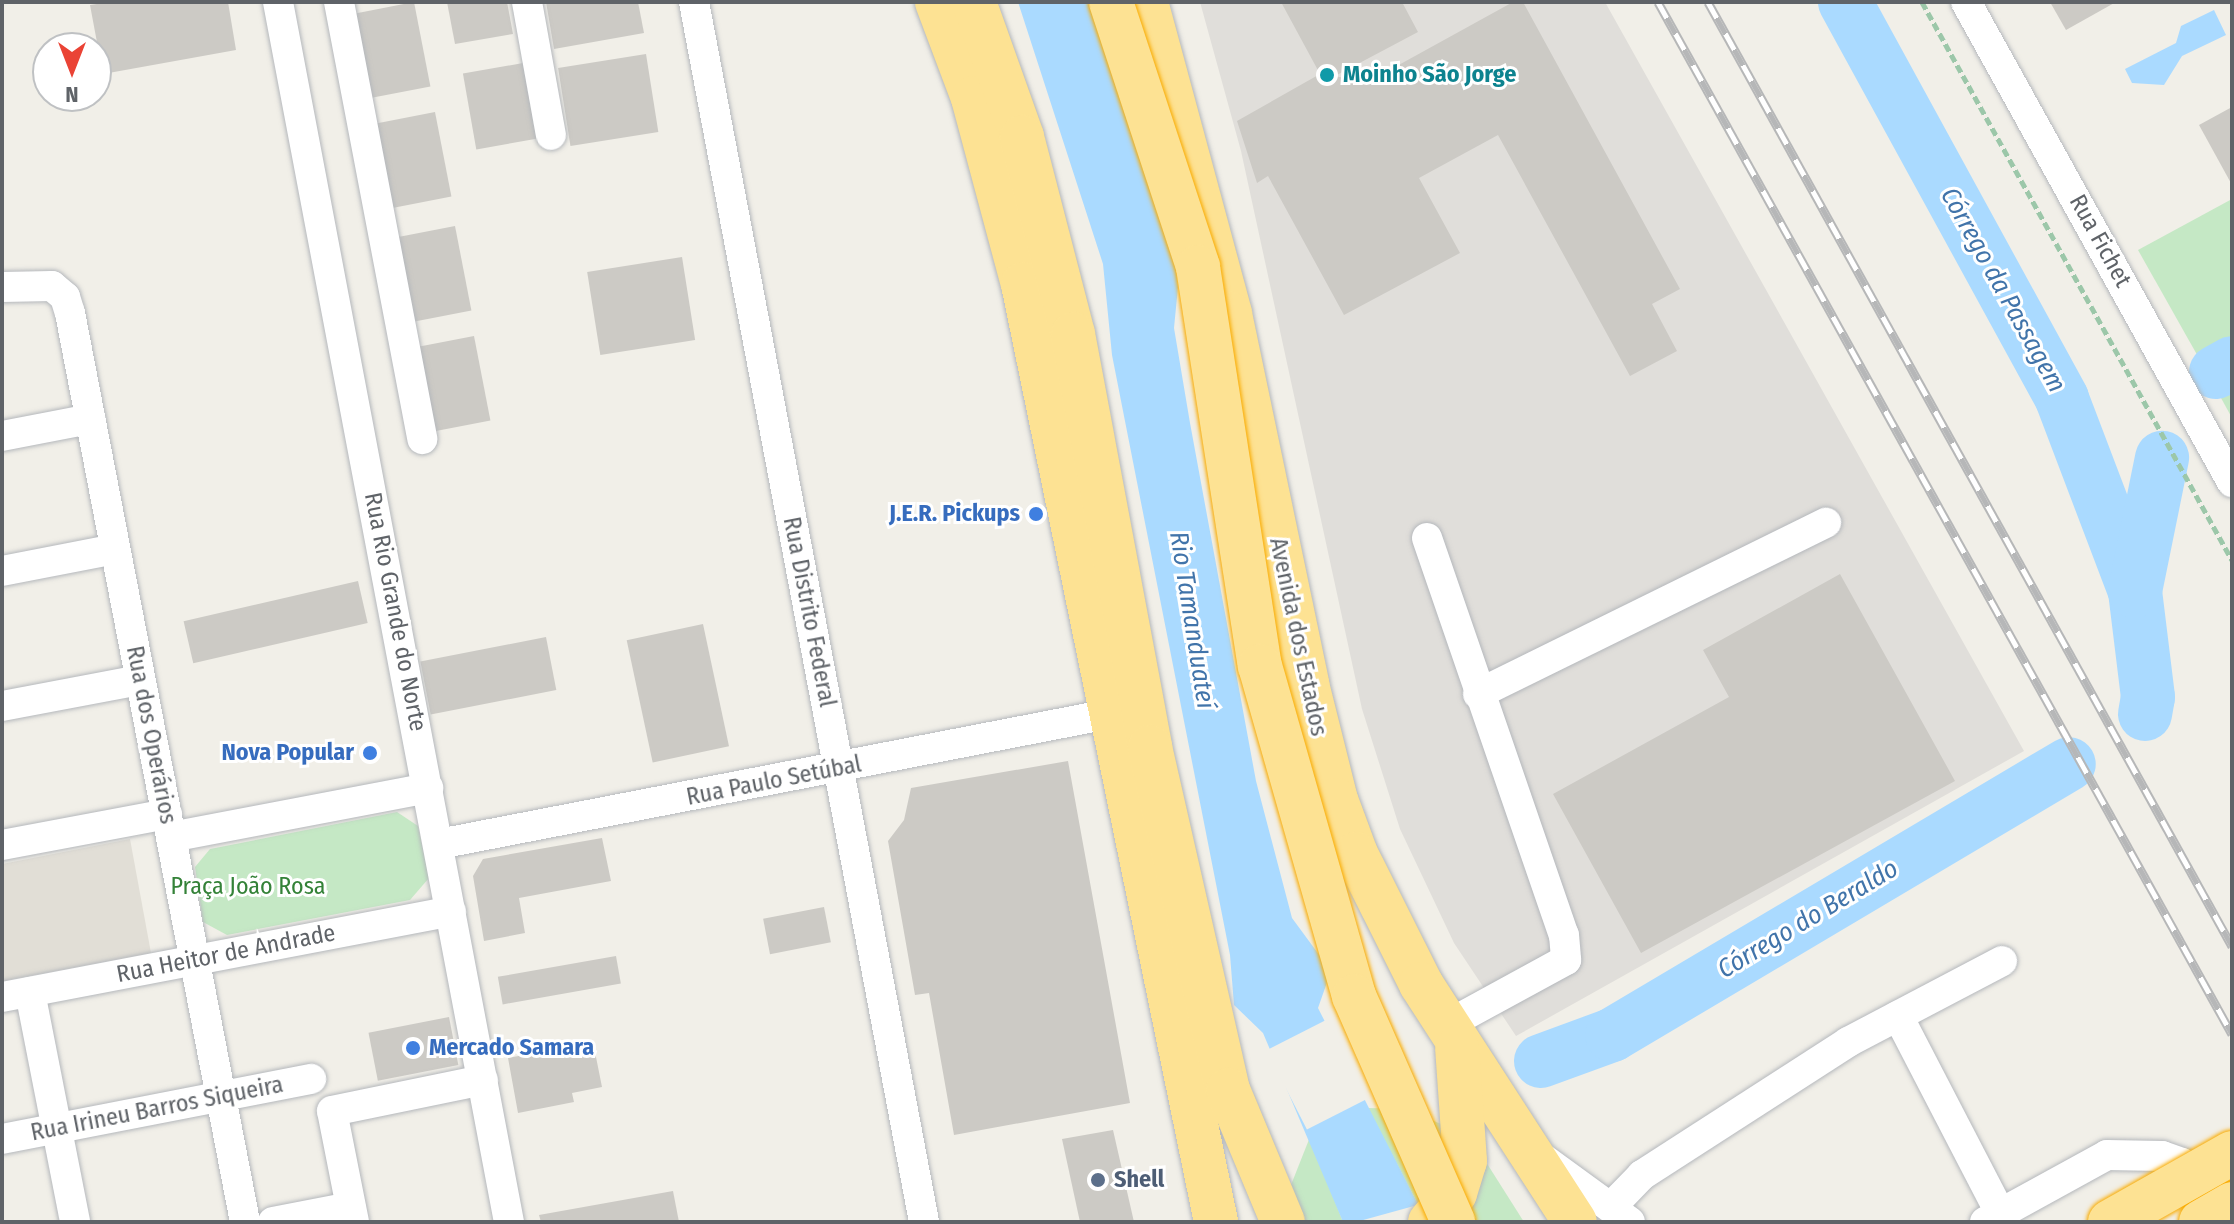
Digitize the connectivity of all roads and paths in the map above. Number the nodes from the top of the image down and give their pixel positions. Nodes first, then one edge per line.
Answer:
1 (278, 2) edge
2 (339, 2) edge
3 (527, 2) edge
4 (694, 2) edge
5 (937, 2) edge
6 (974, 2) edge
7 (1111, 2) edge
8 (1146, 2) edge
9 (1922, 2) edge
10 (1966, 2) edge
11 (551, 135) dead end
12 (11, 285) edge
13 (90, 419) junction
14 (2, 436) edge
15 (422, 439) dead end
16 (2232, 482) edge
17 (1826, 523) dead end
18 (1427, 538) dead end
19 (115, 549) junction
20 (2232, 560) edge
21 (2, 571) edge
22 (140, 680) junction
23 (1478, 694) junction
24 (2, 706) edge
25 (1109, 714) junction
26 (839, 769) junction
27 (428, 788) junction
28 (169, 826) junction
29 (3, 841) edge
30 (439, 844) junction
31 (451, 911) junction
32 (195, 960) junction
33 (2002, 961) dead end
34 (16, 994) edge
35 (1898, 1016) junction
36 (1452, 1032) junction
37 (311, 1079) dead end
38 (483, 1080) junction
39 (221, 1097) junction
40 (57, 1128) junction
41 (2, 1139) edge
42 (2232, 1153) edge
43 (1204, 1171) junction
44 (2232, 1204) edge
45 (353, 1214) edge
46 (1605, 1217) edge
47 (1992, 1218) edge
48 (75, 1222) edge
49 (245, 1222) edge
50 (273, 1222) edge
51 (509, 1222) edge
52 (924, 1222) edge
53 (1216, 1222) edge
54 (1254, 1222) edge
55 (1283, 1222) edge
56 (1430, 1222) edge
57 (1453, 1222) edge
58 (2110, 1222) edge
59 (2201, 1222) edge
60 (2224, 1222) edge

1 - 27 street, Rua Rio Grande do Norte
2 - 15 street
3 - 11 street
4 - 26 street, Rua Distrito Federal
5 - 25 highway
6 - 55 highway
7 - 57 highway, Avenida dos Estados, bridge
8 - 36 highway, Avenida dos Estados
9 - 20 path
10 - 16 street, Rua Fichet
12 - 13 street, Rua dos Operários
13 - 14 street
13 - 19 street, Rua dos Operários
17 - 23 street
18 - 23 street
19 - 21 street
19 - 22 street, Rua dos Operários
22 - 24 street
22 - 28 street, Rua dos Operários
23 - 36 street
25 - 26 street, Rua Paulo Setúbal
25 - 43 highway
26 - 30 street, Rua Paulo Setúbal
26 - 52 street, Rua Distrito Federal
27 - 28 street
27 - 30 street, Rua Rio Grande do Norte
28 - 29 street
28 - 32 street, Rua dos Operários
30 - 31 street, Rua Rio Grande do Norte
31 - 32 street, Rua Heitor de Andrade
31 - 38 street, Rua Rio Grande do Norte
32 - 34 street, Rua Heitor de Andrade
32 - 39 street, Rua dos Operários
33 - 35 street
34 - 40 street
35 - 46 street
35 - 47 street
36 - 46 highway, Avenida dos Estados
36 - 56 highway
37 - 39 street, Rua Irineu Barros Siqueira
38 - 45 street
38 - 51 street, Rua Rio Grande do Norte
39 - 40 street, Rua Irineu Barros Siqueira
39 - 49 street, Rua dos Operários
40 - 41 street, Rua Irineu Barros Siqueira
40 - 48 street
42 - 58 highway, bridge
43 - 53 highway
43 - 54 highway
44 - 59 highway, bridge
45 - 50 street
47 - 60 street

